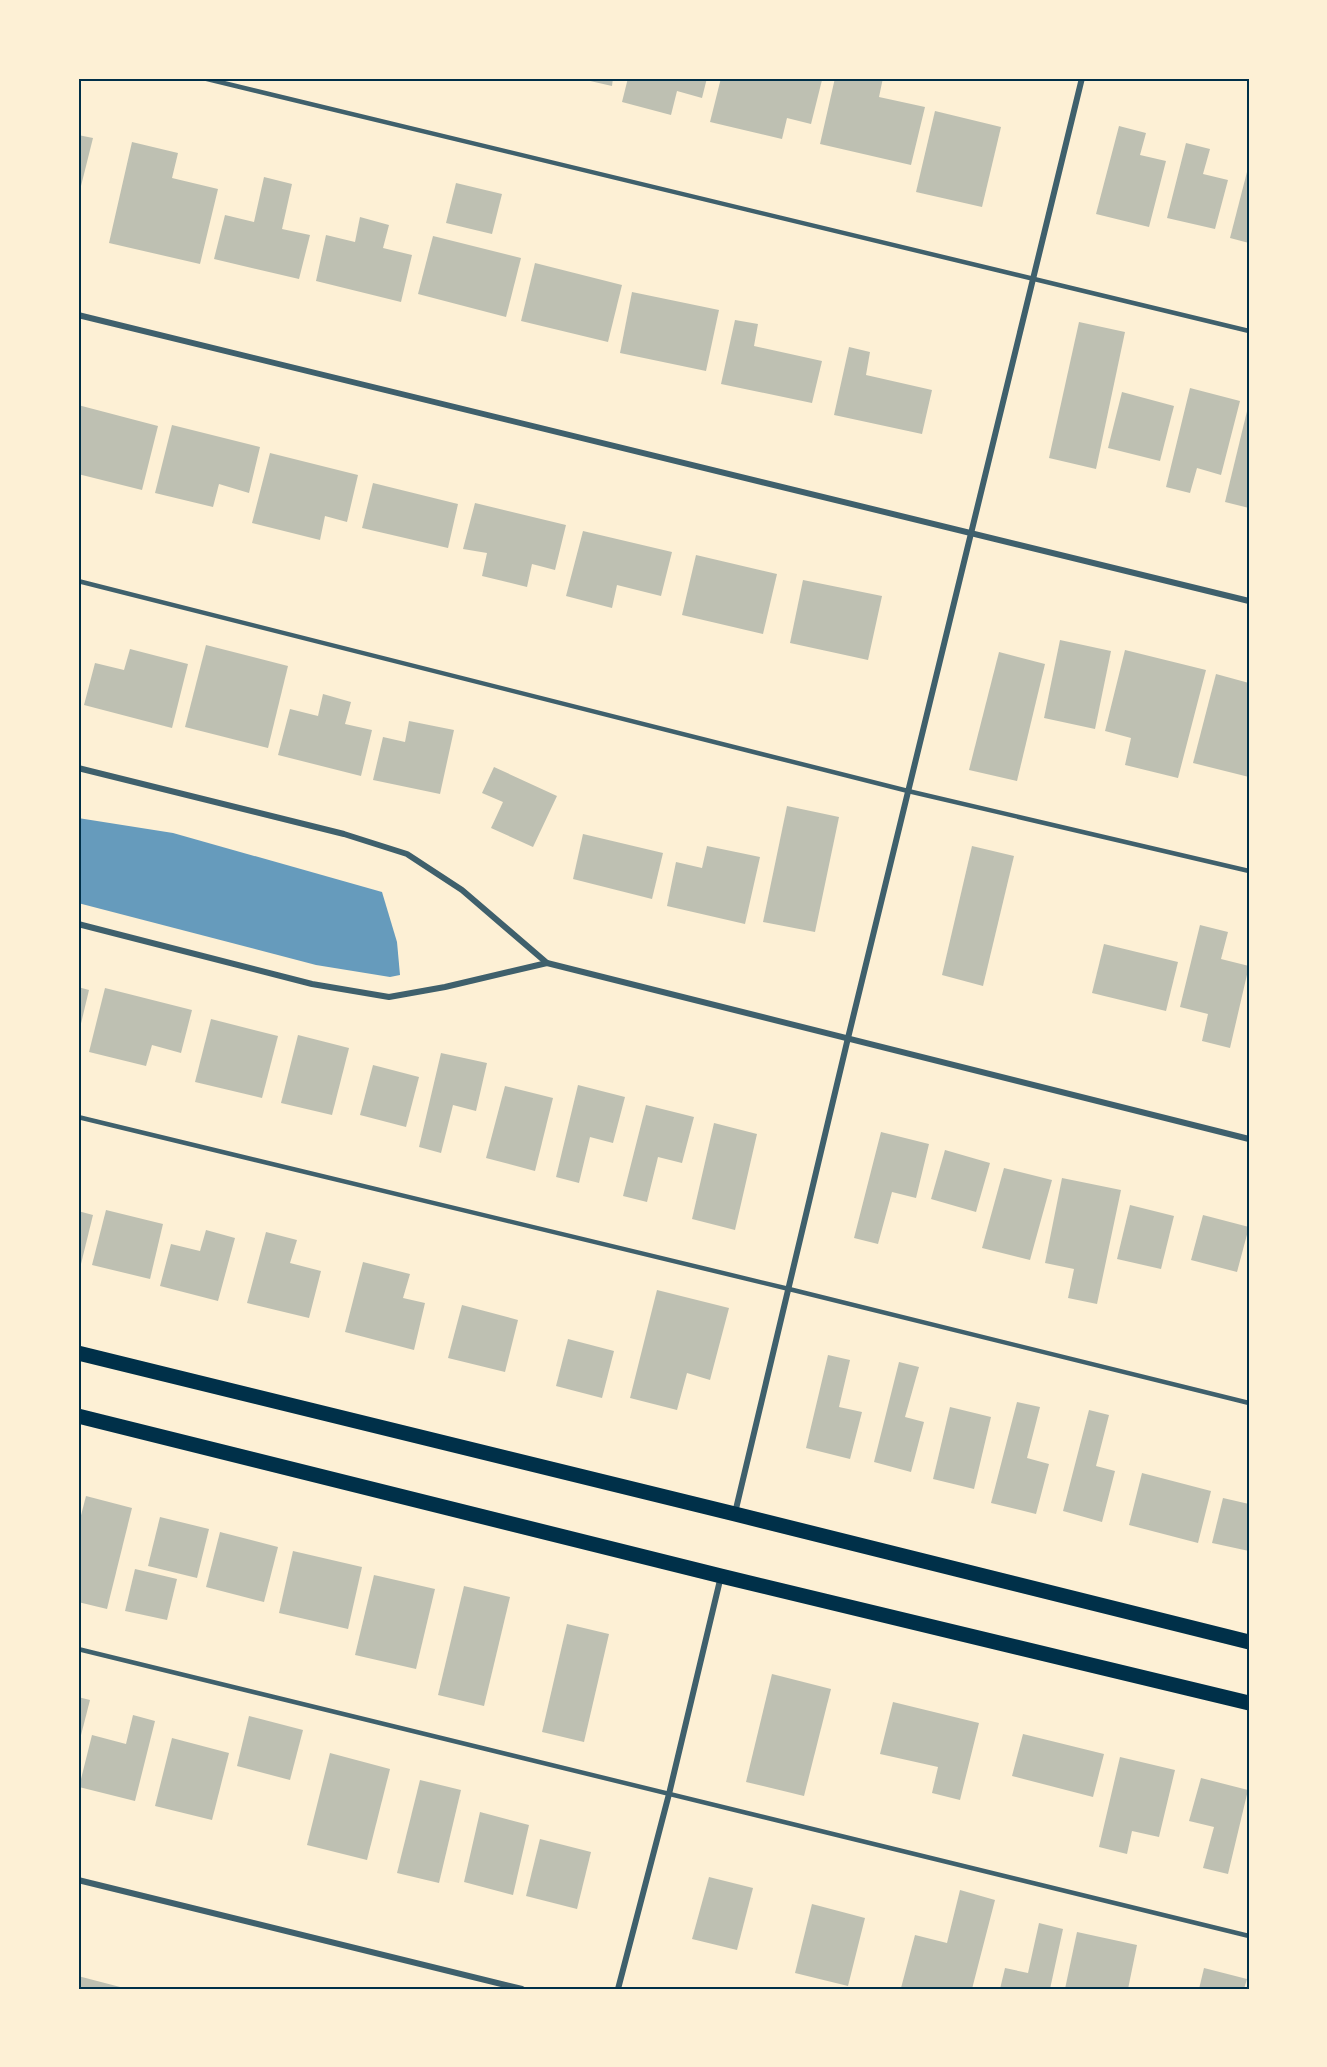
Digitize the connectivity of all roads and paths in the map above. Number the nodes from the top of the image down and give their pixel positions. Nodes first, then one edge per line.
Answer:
1 (203, 78) edge
2 (1082, 78) edge
3 (1033, 278) junction
4 (78, 315) edge
5 (1249, 331) edge
6 (970, 534) junction
7 (78, 581) edge
8 (1249, 601) edge
9 (78, 768) edge
10 (908, 791) junction
11 (1249, 871) edge
12 (78, 924) edge
13 (547, 963) junction
14 (848, 1038) junction
15 (78, 1117) edge
16 (1249, 1138) edge
17 (789, 1289) junction
18 (78, 1353) edge
19 (1249, 1403) edge
20 (78, 1416) edge
21 (735, 1514) junction
22 (721, 1576) junction
23 (1249, 1642) edge
24 (78, 1649) edge
25 (1249, 1703) edge
26 (669, 1794) junction
27 (78, 1880) edge
28 (1249, 1936) edge
29 (522, 1989) edge
30 (618, 1989) edge

1 - 3 lane
2 - 3 street
3 - 5 lane
3 - 6 street
4 - 6 street
6 - 8 street
6 - 10 street
7 - 10 lane
9 - 13 street
10 - 11 lane
10 - 14 street
12 - 13 street
13 - 14 street
14 - 16 street
14 - 17 street
15 - 17 lane
17 - 19 lane
17 - 21 street
18 - 21 main road
20 - 22 main road
21 - 23 main road
22 - 25 main road
22 - 26 street
24 - 26 lane
26 - 28 lane
26 - 30 street
27 - 29 street

